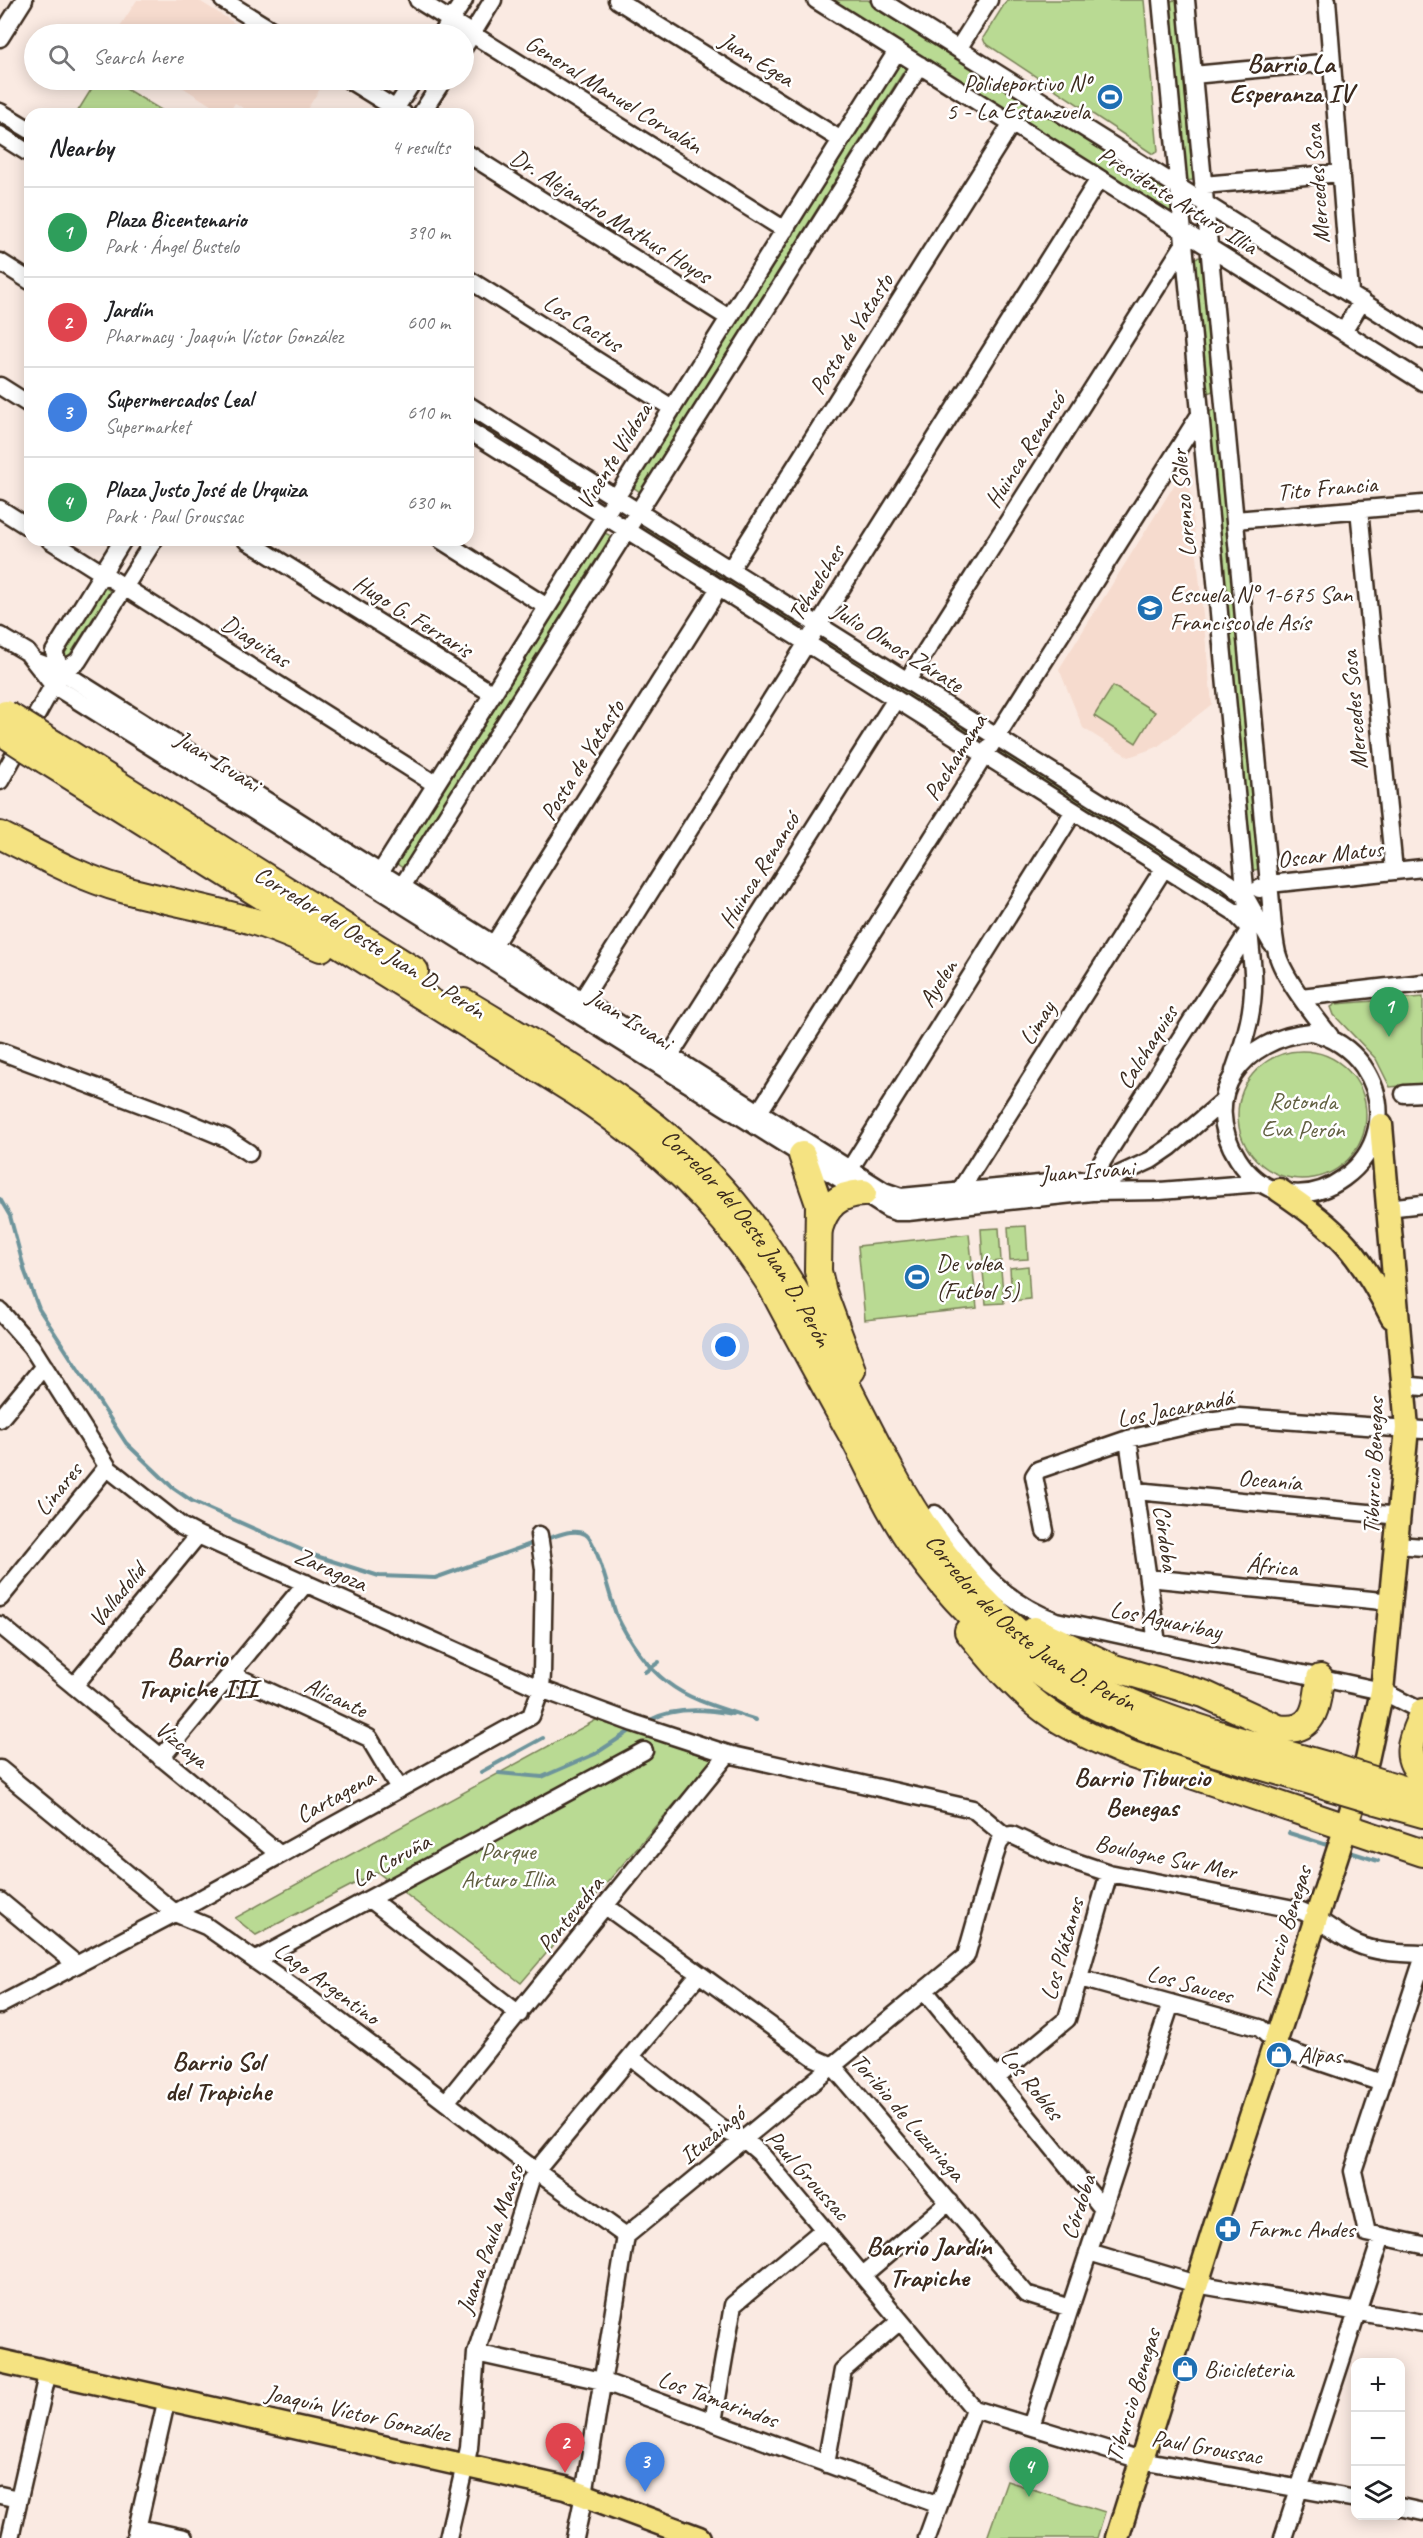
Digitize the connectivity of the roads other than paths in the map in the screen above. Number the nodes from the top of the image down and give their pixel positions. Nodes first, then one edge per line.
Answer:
1 (223, 0) edge
2 (418, 0) edge
3 (464, 0) edge
4 (493, 0) edge
5 (618, 0) edge
6 (816, 0) edge
7 (880, 0) edge
8 (989, 0) edge
9 (1161, 0) edge
10 (1186, 0) edge
11 (1327, 0) edge
12 (22, 1) edge
13 (262, 24) edge
14 (443, 24) edge
15 (449, 24) edge
16 (474, 30) edge
17 (0, 38) edge
18 (474, 44) edge
19 (958, 49) junction
20 (897, 51) junction
21 (1332, 62) junction
22 (920, 65) junction
23 (1193, 75) junction
24 (365, 90) edge
25 (409, 90) edge
26 (437, 90) edge
27 (392, 108) edge
28 (400, 108) edge
29 (426, 108) edge
30 (0, 112) edge
31 (1012, 123) junction
32 (24, 126) edge
33 (0, 135) edge
34 (841, 140) junction
35 (24, 150) edge
36 (474, 158) edge
37 (1341, 173) junction
38 (1099, 179) junction
39 (1203, 185) junction
40 (1178, 188) junction
41 (1205, 204) junction
42 (785, 230) junction
43 (1183, 238) junction
44 (1209, 248) junction
45 (0, 262) edge
46 (24, 277) edge
47 (474, 283) edge
48 (1356, 297) junction
49 (729, 318) junction
50 (1343, 332) junction
51 (1423, 340) edge
52 (1423, 382) edge
53 (0, 386) edge
54 (1223, 398) junction
55 (24, 401) edge
56 (672, 408) junction
57 (474, 409) edge
58 (1199, 410) junction
59 (474, 434) edge
60 (616, 498) junction
61 (1423, 504) edge
62 (0, 509) edge
63 (1359, 509) junction
64 (638, 512) junction
65 (605, 516) junction
66 (1235, 520) junction
67 (24, 524) edge
68 (627, 530) junction
69 (60, 546) edge
70 (119, 546) edge
71 (150, 546) edge
72 (256, 546) edge
73 (451, 546) edge
74 (730, 570) junction
75 (103, 573) junction
76 (125, 586) junction
77 (719, 588) junction
78 (548, 607) junction
79 (818, 625) junction
80 (0, 636) edge
81 (807, 643) junction
82 (57, 678) junction
83 (907, 681) junction
84 (493, 694) junction
85 (896, 699) junction
86 (2, 718) edge
87 (996, 736) junction
88 (50, 752) junction
89 (985, 754) junction
90 (0, 781) edge
91 (435, 784) junction
92 (1074, 811) junction
93 (0, 835) edge
94 (1164, 868) junction
95 (1423, 868) edge
96 (1394, 871) junction
97 (376, 879) junction
98 (1269, 884) junction
99 (398, 893) junction
100 (1245, 896) junction
101 (1250, 929) junction
102 (490, 951) junction
103 (1277, 953) junction
104 (1423, 983) edge
105 (1301, 997) junction
106 (436, 1005) junction
107 (578, 1006) junction
108 (1330, 1036) junction
109 (0, 1051) edge
110 (666, 1061) junction
111 (1234, 1071) junction
112 (1423, 1093) edge
113 (1404, 1094) dead end
114 (1222, 1102) junction
115 (755, 1118) junction
116 (1381, 1125) junction
117 (796, 1144) junction
118 (249, 1154) dead end
119 (852, 1181) junction
120 (1091, 1186) junction
121 (1270, 1186) junction
122 (958, 1199) junction
123 (1423, 1204) edge
124 (1387, 1208) junction
125 (818, 1232) junction
126 (0, 1311) edge
127 (1397, 1326) junction
128 (44, 1366) junction
129 (1410, 1392) edge
130 (0, 1419) edge
131 (1415, 1429) edge
132 (1128, 1439) junction
133 (877, 1444) junction
134 (107, 1467) junction
135 (884, 1478) junction
136 (1136, 1491) junction
137 (1400, 1516) junction
138 (918, 1520) junction
139 (1045, 1531) dead end
140 (198, 1535) junction
141 (540, 1535) dead end
142 (1397, 1545) junction
143 (1423, 1547) edge
144 (915, 1550) junction
145 (1148, 1578) junction
146 (306, 1583) junction
147 (968, 1586) junction
148 (0, 1598) edge
149 (1392, 1602) junction
150 (0, 1624) edge
151 (1157, 1643) junction
152 (231, 1674) junction
153 (1320, 1678) junction
154 (74, 1686) junction
155 (541, 1689) junction
156 (1382, 1691) junction
157 (1423, 1712) edge
158 (644, 1751) dead end
159 (728, 1754) junction
160 (161, 1758) junction
161 (0, 1769) edge
162 (1423, 1775) edge
163 (1332, 1777) junction
164 (399, 1788) junction
165 (1380, 1792) junction
166 (1423, 1795) edge
167 (1423, 1814) edge
168 (1346, 1827) junction
169 (1005, 1836) junction
170 (1423, 1852) edge
171 (279, 1854) junction
172 (1109, 1873) junction
173 (370, 1899) junction
174 (0, 1901) edge
175 (607, 1906) junction
176 (175, 1913) junction
177 (1316, 1917) junction
178 (1423, 1956) edge
179 (256, 1960) junction
180 (76, 1964) junction
181 (699, 1974) junction
182 (1080, 1978) junction
183 (925, 1991) junction
184 (1171, 2003) junction
185 (0, 2005) edge
186 (519, 2014) junction
187 (1274, 2043) junction
188 (630, 2057) junction
189 (833, 2066) junction
190 (996, 2078) junction
191 (1382, 2083) junction
192 (446, 2102) junction
193 (745, 2140) junction
194 (536, 2171) junction
195 (948, 2202) junction
196 (1103, 2208) junction
197 (824, 2229) junction
198 (626, 2236) junction
199 (1382, 2236) junction
200 (1423, 2245) edge
201 (1089, 2252) junction
202 (862, 2275) junction
203 (1196, 2284) junction
204 (1070, 2308) junction
205 (1357, 2311) junction
206 (900, 2321) junction
207 (1423, 2323) edge
208 (476, 2353) junction
209 (0, 2361) edge
210 (48, 2372) junction
211 (602, 2381) junction
212 (167, 2398) junction
213 (974, 2409) junction
214 (713, 2422) junction
215 (1031, 2426) junction
216 (1141, 2460) junction
217 (826, 2464) junction
218 (466, 2465) junction
219 (1298, 2488) junction
220 (0, 2495) edge
221 (584, 2495) junction
222 (1351, 2498) edge
223 (18, 2499) junction
224 (939, 2505) junction
225 (1405, 2508) edge
226 (1423, 2512) edge
227 (137, 2533) edge
228 (10, 2538) edge
229 (184, 2538) edge
230 (448, 2538) edge
231 (575, 2538) edge
232 (699, 2538) edge
233 (927, 2538) edge
234 (1117, 2538) edge
235 (1283, 2538) edge

1 - 13 street
2 - 14 street, General Manuel Corvalán
3 - 15 street
4 - 16 street
5 - 34 street, Juan Egea
6 - 20 street, Presidente Arturo Illia
7 - 19 street, Presidente Arturo Illia
8 - 19 street
9 - 40 street, Lorenzo Soler
10 - 23 street, Lorenzo Soler
11 - 21 street, Mercedes Sosa
12 - 17 street
18 - 42 street, General Manuel Corvalán
19 - 40 street, Presidente Arturo Illia
20 - 22 street, Presidente Arturo Illia
20 - 34 street, Vicente Vildoza
21 - 23 street
21 - 37 street, Mercedes Sosa
22 - 31 street, Presidente Arturo Illia
22 - 64 street, Vicente Vildoza
23 - 39 street, Lorenzo Soler
24 - 27 street
25 - 28 street
26 - 29 street
30 - 32 street
31 - 38 street, Presidente Arturo Illia
31 - 74 street, Posta de Yatasto
33 - 35 street
34 - 42 street, Vicente Vildoza
36 - 49 street, Dr. Alejandro Mathus Hoyos
37 - 39 street
37 - 48 street, Mercedes Sosa
38 - 43 street, Presidente Arturo Illia
38 - 79 street, Tehuelches
39 - 41 street, Lorenzo Soler
40 - 41 street, Presidente Arturo Illia
40 - 43 street, Lorenzo Soler
41 - 44 street, Lorenzo Soler
41 - 48 street, Presidente Arturo Illia
42 - 49 street, Vicente Vildoza
43 - 44 street, Presidente Arturo Illia
43 - 58 street, Lorenzo Soler
43 - 83 street, Huinca Renancó
44 - 50 street, Presidente Arturo Illia
44 - 54 street, Lorenzo Soler
45 - 46 street
47 - 56 street, Los Cactus
48 - 50 street
48 - 51 street, Presidente Arturo Illia
49 - 56 street, Vicente Vildoza
50 - 52 street, Presidente Arturo Illia
53 - 55 street
54 - 58 street
54 - 66 street, Lorenzo Soler
56 - 60 street, Vicente Vildoza
57 - 60 street, Julio Olmos Zárate
58 - 87 street, Pachamama
58 - 100 street, Lorenzo Soler
59 - 65 street, Julio Olmos Zárate
60 - 64 street, Julio Olmos Zárate
60 - 65 street, Vicente Vildoza
61 - 63 street, Tito Francia
62 - 67 street
63 - 66 street, Tito Francia
63 - 96 street, Mercedes Sosa
64 - 68 street, Vicente Vildoza
64 - 74 street, Julio Olmos Zárate
65 - 68 street, Julio Olmos Zárate
65 - 78 street, Vicente Vildoza
66 - 98 street, Lorenzo Soler
68 - 77 street, Julio Olmos Zárate
68 - 99 street, Vicente Vildoza
69 - 75 street, Diaguitas
70 - 75 street
71 - 76 street
72 - 84 street, Hugo G. Ferraris
73 - 78 street
74 - 79 street, Julio Olmos Zárate
75 - 76 street, Diaguitas
75 - 82 street
76 - 82 street
76 - 91 street, Diaguitas
77 - 81 street, Julio Olmos Zárate
77 - 102 street, Posta de Yatasto
78 - 84 street, Vicente Vildoza
79 - 81 street, Tehuelches
79 - 83 street, Julio Olmos Zárate
80 - 82 street, Juan Isuani
81 - 85 street, Julio Olmos Zárate
81 - 107 street, Tehuelches
82 - 90 street
82 - 97 street, Juan Isuani
83 - 87 street, Julio Olmos Zárate
84 - 91 street, Vicente Vildoza
85 - 89 street, Julio Olmos Zárate
85 - 110 street, Huinca Renancó
86 - 88 highway, Corredor del Oeste Juan D. Perón, bridge
87 - 89 street, Pachamama
87 - 100 street, Julio Olmos Zárate
88 - 106 highway, Corredor del Oeste Juan D. Perón
88 - 133 highway, Corredor del Oeste Juan D. Perón
89 - 92 street, Julio Olmos Zárate
89 - 115 street, Pachamama
91 - 97 street, Vicente Vildoza
92 - 94 street, Julio Olmos Zárate
92 - 119 street, Ayelen
93 - 106 highway
94 - 101 street, Julio Olmos Zárate
94 - 122 street, Limay
95 - 96 street, Oscar Matus
96 - 98 street, Oscar Matus
97 - 99 street, Juan Isuani
98 - 100 street, Oscar Matus
98 - 103 street, Lorenzo Soler
99 - 102 street, Juan Isuani
100 - 101 street, Lorenzo Soler
100 - 103 street, Julio Olmos Zárate
101 - 111 street, Lorenzo Soler
101 - 120 street, Calchaquies
102 - 107 street, Juan Isuani
103 - 105 street, Lorenzo Soler
104 - 105 street
105 - 108 street, Lorenzo Soler
106 - 135 highway, Corredor del Oeste Juan D. Perón
107 - 110 street, Juan Isuani
108 - 111 street
108 - 116 street
109 - 118 street
110 - 115 street, Juan Isuani
111 - 114 street
112 - 113 street
114 - 120 street, Juan Isuani
114 - 121 street
115 - 117 street, Juan Isuani
115 - 117 street, Juan Isuani
116 - 121 street
116 - 124 main road, Tiburcio Benegas
117 - 119 street, Juan Isuani
117 - 119 street, Juan Isuani
117 - 125 highway
119 - 122 street, Juan Isuani
119 - 122 street, Juan Isuani
119 - 125 highway
120 - 121 street, Juan Isuani
120 - 122 street, Juan Isuani
121 - 127 main road, Tiburcio Benegas
123 - 124 street
124 - 127 main road, Tiburcio Benegas
125 - 133 highway
126 - 128 street, Zaragoza
127 - 129 main road, Tiburcio Benegas
128 - 130 street
128 - 134 street, Zaragoza
129 - 131 main road, Tiburcio Benegas
131 - 132 street, Los Jacarandá
131 - 137 main road, Tiburcio Benegas
132 - 136 street, Córdoba
132 - 139 street, Los Jacarandá
133 - 135 highway, Corredor del Oeste Juan D. Perón
134 - 140 street, Zaragoza
134 - 148 street, Linares
135 - 138 highway, Corredor del Oeste Juan D. Perón
136 - 137 street, Oceanía
136 - 145 street, Córdoba
137 - 142 main road, Tiburcio Benegas
138 - 144 highway, Corredor del Oeste Juan D. Perón
138 - 147 highway, Corredor del Oeste Juan D. Perón
138 - 151 street, Los Aguaribay
140 - 146 street, Zaragoza
140 - 154 street, Valladolid
141 - 155 street, Cartagena
142 - 143 street
142 - 149 main road, Tiburcio Benegas
144 - 163 highway, Corredor del Oeste Juan D. Perón
144 - 168 highway
145 - 149 street, África
145 - 151 street, Córdoba
146 - 152 street
146 - 155 street, Zaragoza
147 - 153 highway
147 - 163 highway, Corredor del Oeste Juan D. Perón
149 - 156 main road, Tiburcio Benegas
150 - 154 street, Vizcaya
151 - 153 street, Los Aguaribay
152 - 160 street
152 - 164 street, Alicante
153 - 156 street, Los Aguaribay
154 - 160 street, Vizcaya
155 - 159 street, Zaragoza
155 - 164 street, Cartagena
156 - 157 street, Los Aguaribay
156 - 168 main road, Tiburcio Benegas
157 - 162 highway
158 - 173 street, La Coruña
159 - 169 street, Boulogne Sur Mer
159 - 175 street, Pontevedra
160 - 171 street, Vizcaya
161 - 176 street, Lago Argentino
163 - 165 highway, Corredor del Oeste Juan D. Perón, bridge
164 - 171 street, Cartagena
165 - 166 highway, Corredor del Oeste Juan D. Perón
165 - 167 highway, Corredor del Oeste Juan D. Perón
168 - 170 highway
168 - 177 main road, Tiburcio Benegas
169 - 172 street, Boulogne Sur Mer
169 - 183 street, Ituzaingó
171 - 176 street, Cartagena
172 - 177 street, Boulogne Sur Mer
172 - 182 street, Los Plátanos
173 - 179 street, La Coruña
173 - 186 street
174 - 180 street
175 - 181 street, Toribio de Luzuriaga
175 - 186 street, Pontevedra
176 - 179 street, Lago Argentino
176 - 180 street, Cartagena
177 - 178 street, Boulogne Sur Mer
177 - 187 main road, Tiburcio Benegas
178 - 191 street
179 - 192 street, Lago Argentino
180 - 185 street, Cartagena
181 - 188 street, Juana Paula Manso
181 - 189 street, Toribio de Luzuriaga
182 - 184 street, Los Sauces
182 - 190 street, Los Plátanos
183 - 189 street, Ituzaingó
183 - 190 street, Los Robles
184 - 187 street, Los Sauces
184 - 196 street, Córdoba
186 - 192 street, Pontevedra
187 - 191 street, Los Sauces
187 - 203 main road, Tiburcio Benegas
188 - 193 street, Paul Groussac
188 - 194 street, Juana Paula Manso
189 - 193 street, Ituzaingó
189 - 195 street, Toribio de Luzuriaga
190 - 196 street, Los Robles
191 - 199 street
192 - 194 street, Lago Argentino
193 - 197 street, Paul Groussac
193 - 198 street, Ituzaingó
194 - 198 street, Lago Argentino
194 - 208 street, Juana Paula Manso
195 - 202 street
195 - 204 street, Toribio de Luzuriaga
196 - 201 street, Córdoba
197 - 202 street, Paul Groussac
197 - 214 street
198 - 211 street
199 - 200 street
199 - 205 street
201 - 203 street
201 - 204 street, Córdoba
202 - 206 street, Paul Groussac
203 - 205 street
203 - 216 main road, Tiburcio Benegas
204 - 215 street, Córdoba
205 - 207 street
205 - 219 street
206 - 213 street, Paul Groussac
206 - 217 street
208 - 211 street, Los Tamarindos
208 - 218 street, Juana Paula Manso
209 - 210 main road, Joaquín Víctor González
210 - 212 main road, Joaquín Víctor González
210 - 223 street
211 - 214 street, Los Tamarindos
211 - 221 street
212 - 218 main road, Joaquín Víctor González
212 - 227 street
213 - 215 street, Paul Groussac
213 - 224 street
214 - 217 street, Los Tamarindos
215 - 216 street, Paul Groussac
216 - 219 street, Paul Groussac
216 - 234 main road, Tiburcio Benegas
217 - 224 street, Los Tamarindos
218 - 221 main road, Joaquín Víctor González
218 - 230 street, Juana Paula Manso
219 - 222 street, Paul Groussac
219 - 235 street
220 - 223 street
221 - 231 street
221 - 232 main road, Joaquín Víctor González
223 - 228 street
224 - 233 street
225 - 226 street
227 - 229 street

